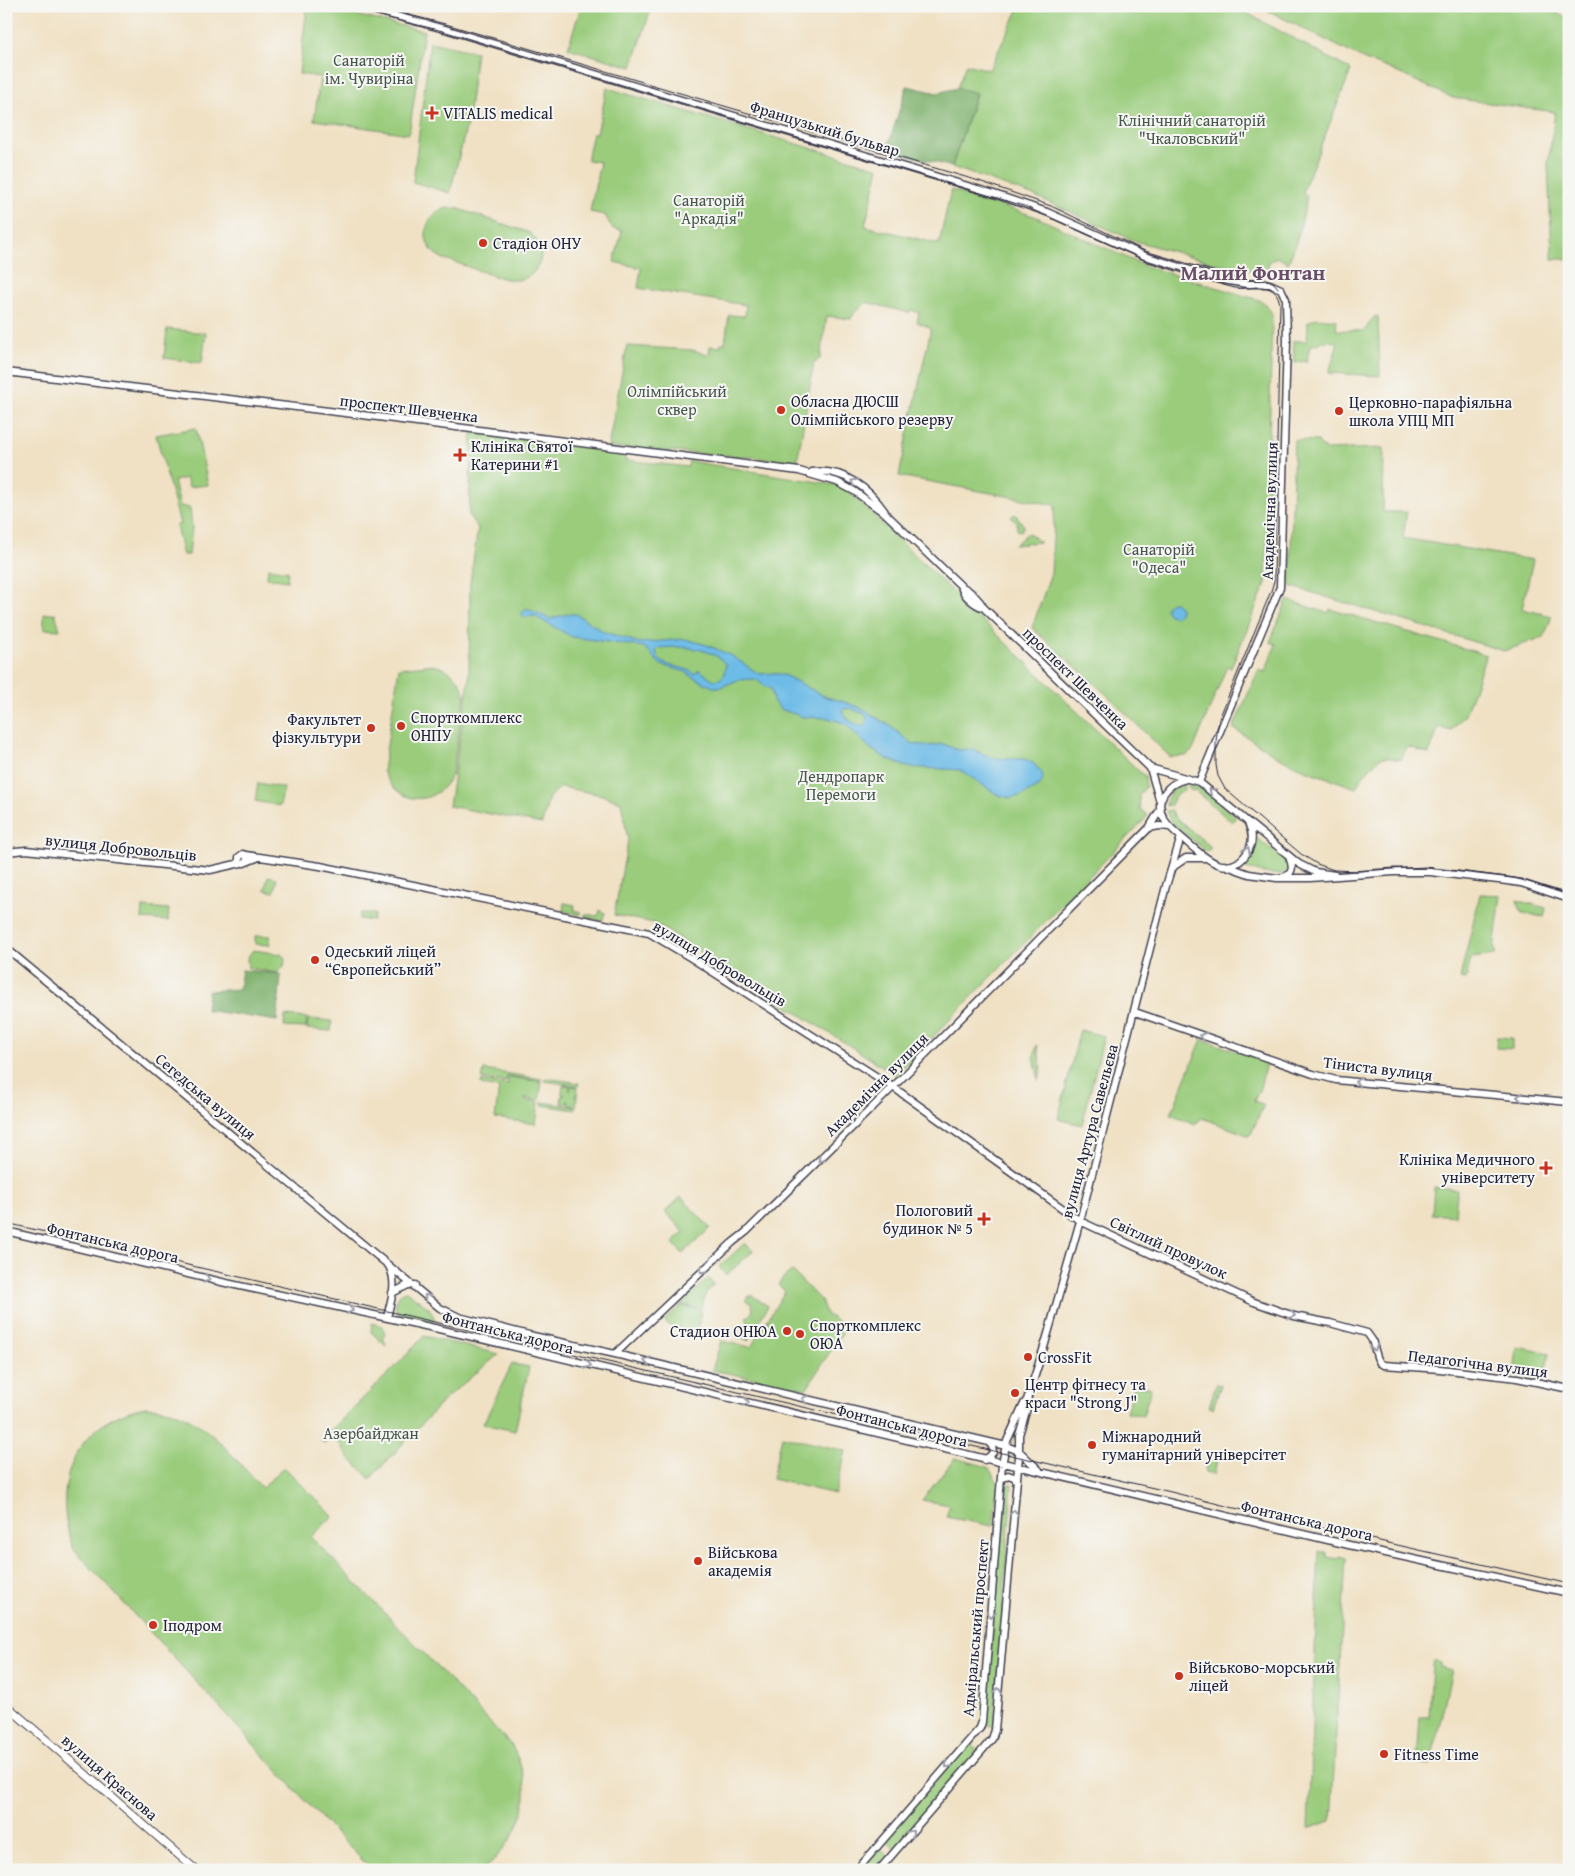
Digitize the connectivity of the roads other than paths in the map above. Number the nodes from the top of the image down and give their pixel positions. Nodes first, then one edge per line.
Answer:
1 (358, 6) edge
2 (1279, 287) joint
3 (6, 372) edge
4 (1150, 768) junction
5 (1191, 778) junction
6 (1199, 782) junction
7 (1160, 806) junction
8 (1247, 822) junction
9 (1170, 827) junction
10 (1149, 828) junction
11 (1181, 837) junction
12 (6, 852) edge
13 (1288, 856) junction
14 (1206, 858) junction
15 (1224, 865) junction
16 (1173, 866) junction
17 (1335, 875) junction
18 (1277, 878) junction
19 (1569, 899) edge
20 (6, 948) edge
21 (1135, 1012) junction
22 (893, 1088) junction
23 (1569, 1102) edge
24 (1080, 1221) junction
25 (6, 1231) edge
26 (388, 1264) junction
27 (414, 1285) junction
28 (392, 1293) junction
29 (440, 1308) joint
30 (387, 1318) junction
31 (615, 1354) junction
32 (1382, 1364) joint
33 (1569, 1389) edge
34 (1027, 1400) junction
35 (989, 1443) junction
36 (1006, 1446) junction
37 (1020, 1451) junction
38 (984, 1460) junction
39 (1002, 1464) junction
40 (1018, 1467) junction
41 (1040, 1471) junction
42 (1001, 1479) junction
43 (1017, 1481) junction
44 (1569, 1593) edge
45 (6, 1706) edge
46 (196, 1870) edge
47 (857, 1870) edge
48 (879, 1870) edge

1 - 2 main road, Французький бульвар
2 - 6 main road, Академічна вулиця
3 - 4 main road, проспект Шевченка
4 - 5 main road, проспект Шевченка
4 - 7 main road
5 - 6 main road, проспект Шевченка
5 - 7 main road, Академічна вулиця
8 -> 6 main road, проспект Шевченка
7 - 9 main road
7 - 10 main road, Академічна вулиця
8 - 13 main road, проспект Шевченка
15 -> 8 main road
9 - 10 main road
9 - 11 main road
10 - 22 main road, Академічна вулиця
11 - 14 main road
11 - 16 main road, вулиця Артура Савельєва
12 - 22 main road, вулиця Добровольців
13 - 17 main road, проспект Шевченка
13 - 18 main road
14 - 15 main road
14 - 16 main road
15 - 18 main road
16 - 21 main road, вулиця Артура Савельєва
17 - 18 main road
17 - 19 main road
20 - 26 main road, Сегедська вулиця
23 -> 21 main road, Тіниста вулиця
21 - 24 main road, вулиця Артура Савельєва
22 - 24 main road, вулиця Добровольців
22 -> 31 main road, Академічна вулиця
24 -> 32 main road, Світлий провулок
24 - 34 main road, вулиця Артура Савельєва
25 -> 30 main road, Фонтанська дорога
26 - 27 main road, Сегедська вулиця
26 - 28 main road
27 - 28 main road
29 -> 27 main road, Сегедська вулиця
28 - 30 main road
29 - 31 main road, Фонтанська дорога
30 -> 38 main road, Фонтанська дорога
35 -> 31 main road, Фонтанська дорога
32 - 33 main road, Педагогічна вулиця
34 - 36 main road, вулиця Артура Савельєва
34 - 37 main road, вулиця Артура Савельєва
35 - 36 main road, Фонтанська дорога
35 - 38 main road
36 - 37 main road, Фонтанська дорога
36 - 39 main road, вулиця Артура Савельєва
37 - 40 main road, вулиця Артура Савельєва
37 - 41 main road
38 - 39 main road, Фонтанська дорога
39 - 40 main road, Фонтанська дорога
39 - 42 main road, Адміральський проспект
40 - 41 main road, Фонтанська дорога
40 - 43 main road, Адміральський проспект
41 - 44 main road, Фонтанська дорога
42 - 43 main road
42 -> 47 main road, Адміральський проспект
48 -> 43 main road, Адміральський проспект
45 - 46 main road, вулиця Краснова

